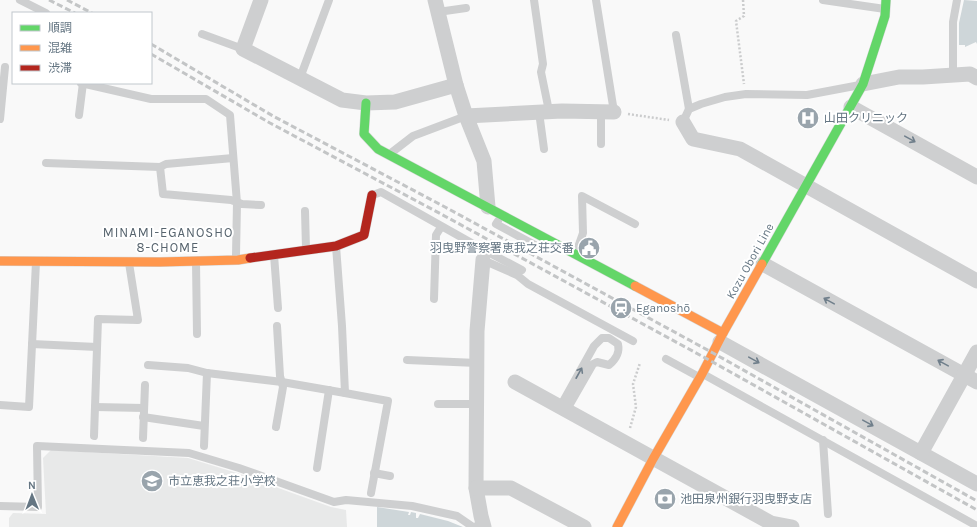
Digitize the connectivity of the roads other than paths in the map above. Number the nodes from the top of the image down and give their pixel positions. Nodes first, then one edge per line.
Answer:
1 (20, 0) edge
2 (261, 0) edge
3 (329, 0) edge
4 (534, 0) edge
5 (596, 0) edge
6 (823, 0) edge
7 (957, 0) edge
8 (886, 4) edge
9 (436, 6) edge
10 (466, 8) dead end
11 (44, 12) edge
12 (202, 34) dead end
13 (676, 35) dead end
14 (242, 48) junction
15 (6, 67) edge
16 (953, 75) junction
17 (300, 78) junction
18 (977, 78) edge
19 (82, 84) edge
20 (91, 84) edge
21 (863, 84) junction
22 (456, 85) junction
23 (110, 86) edge
24 (366, 103) junction
25 (851, 107) junction
26 (544, 112) junction
27 (607, 112) junction
28 (79, 115) dead end
29 (466, 116) junction
30 (686, 116) junction
31 (0, 119) edge
32 (601, 144) dead end
33 (544, 149) dead end
34 (389, 155) junction
35 (233, 158) junction
36 (46, 163) dead end
37 (160, 167) junction
38 (977, 177) edge
39 (807, 185) junction
40 (372, 195) joint
41 (237, 203) junction
42 (261, 205) dead end
43 (488, 207) junction
44 (305, 211) dead end
45 (501, 214) junction
46 (635, 224) dead end
47 (441, 227) junction
48 (535, 245) dead end
49 (336, 246) junction
50 (306, 250) junction
51 (576, 254) junction
52 (274, 255) junction
53 (484, 255) junction
54 (238, 260) junction
55 (0, 261) edge
56 (36, 261) junction
57 (196, 261) junction
58 (129, 262) junction
59 (762, 264) junction
60 (522, 270) dead end
61 (977, 281) edge
62 (434, 299) dead end
63 (278, 308) dead end
64 (277, 326) dead end
65 (197, 334) dead end
66 (722, 338) junction
67 (633, 341) dead end
68 (32, 344) junction
69 (97, 347) junction
70 (977, 352) edge
71 (666, 358) dead end
72 (407, 360) dead end
73 (477, 363) junction
74 (148, 365) dead end
75 (207, 373) junction
76 (701, 376) junction
77 (970, 378) edge
78 (282, 382) junction
79 (515, 382) dead end
80 (144, 385) dead end
81 (329, 390) junction
82 (345, 393) junction
83 (438, 404) dead end
84 (476, 404) junction
85 (0, 405) edge
86 (95, 408) junction
87 (563, 409) junction
88 (144, 413) junction
89 (204, 426) junction
90 (276, 427) dead end
91 (94, 436) dead end
92 (143, 438) dead end
93 (823, 440) junction
94 (204, 446) dead end
95 (921, 453) junction
96 (653, 459) junction
97 (317, 468) dead end
98 (374, 473) junction
99 (390, 476) dead end
100 (977, 484) edge
101 (476, 488) junction
102 (370, 493) dead end
103 (0, 506) edge
104 (828, 514) dead end
105 (771, 525) edge
106 (484, 526) edge
107 (977, 526) edge
108 (584, 527) edge
109 (616, 527) edge
110 (792, 527) edge

1 - 11 lane
2 - 14 street
3 - 17 lane
4 - 26 lane
5 - 27 lane
6 - 8 lane
7 - 16 lane
8 - 21 street, Kozu Obori Line
9 - 10 lane
9 - 22 street
12 - 14 lane
13 - 30 lane
14 - 17 street
15 - 31 lane
16 - 18 street
16 - 21 street
17 - 24 street
19 - 28 lane
20 - 23 lane
21 - 25 street, Kozu Obori Line
21 - 30 lane
22 - 24 street
22 - 29 street
23 - 35 lane
24 - 34 street
25 -> 38 street
25 - 39 street, Kozu Obori Line
26 - 27 street
26 - 29 street
26 - 33 lane
27 - 32 lane
29 - 34 lane
29 - 43 street
30 - 39 street
34 - 43 street
35 - 37 lane
35 - 41 lane
36 - 37 lane
37 - 41 lane
39 - 59 street, Kozu Obori Line
39 - 61 street
40 - 47 lane
40 - 49 street
41 - 42 lane
41 - 54 lane
43 - 45 street
44 - 50 lane
45 - 48 lane
45 - 51 street
46 - 51 lane
47 - 53 lane
47 - 62 lane
49 - 50 street
49 - 82 lane
50 - 52 street
51 - 66 street
52 - 54 street
52 - 63 lane
53 - 60 lane
53 - 67 lane
53 - 73 street
54 - 57 street
55 - 56 street
56 - 58 street
56 - 68 lane
57 - 58 street
57 - 65 lane
58 - 69 lane
59 - 66 street, Kozu Obori Line
77 -> 59 street
64 - 78 lane
66 - 76 street, Kozu Obori Line
66 -> 95 street
68 - 69 lane
68 - 85 lane
69 - 86 lane
70 - 77 street
71 - 76 lane
72 - 73 lane
73 - 84 street
74 - 75 lane
75 - 78 lane
75 - 89 lane
76 - 93 lane
76 - 96 street, Kozu Obori Line
77 - 95 street
78 - 81 lane
78 - 90 lane
79 - 87 street
80 - 88 lane
81 - 82 lane
81 - 97 lane
82 - 98 lane
83 - 84 lane
84 - 101 street
86 - 88 lane
86 - 91 lane
87 -> 87 lane
87 - 96 street
88 - 89 lane
88 - 92 lane
89 - 94 lane
93 - 104 lane
93 - 107 lane
95 - 100 street
96 - 105 street
96 - 109 street, Kozu Obori Line
98 - 99 lane
98 - 102 lane
101 - 106 street
101 - 108 street
103 - 106 lane
105 - 110 street

